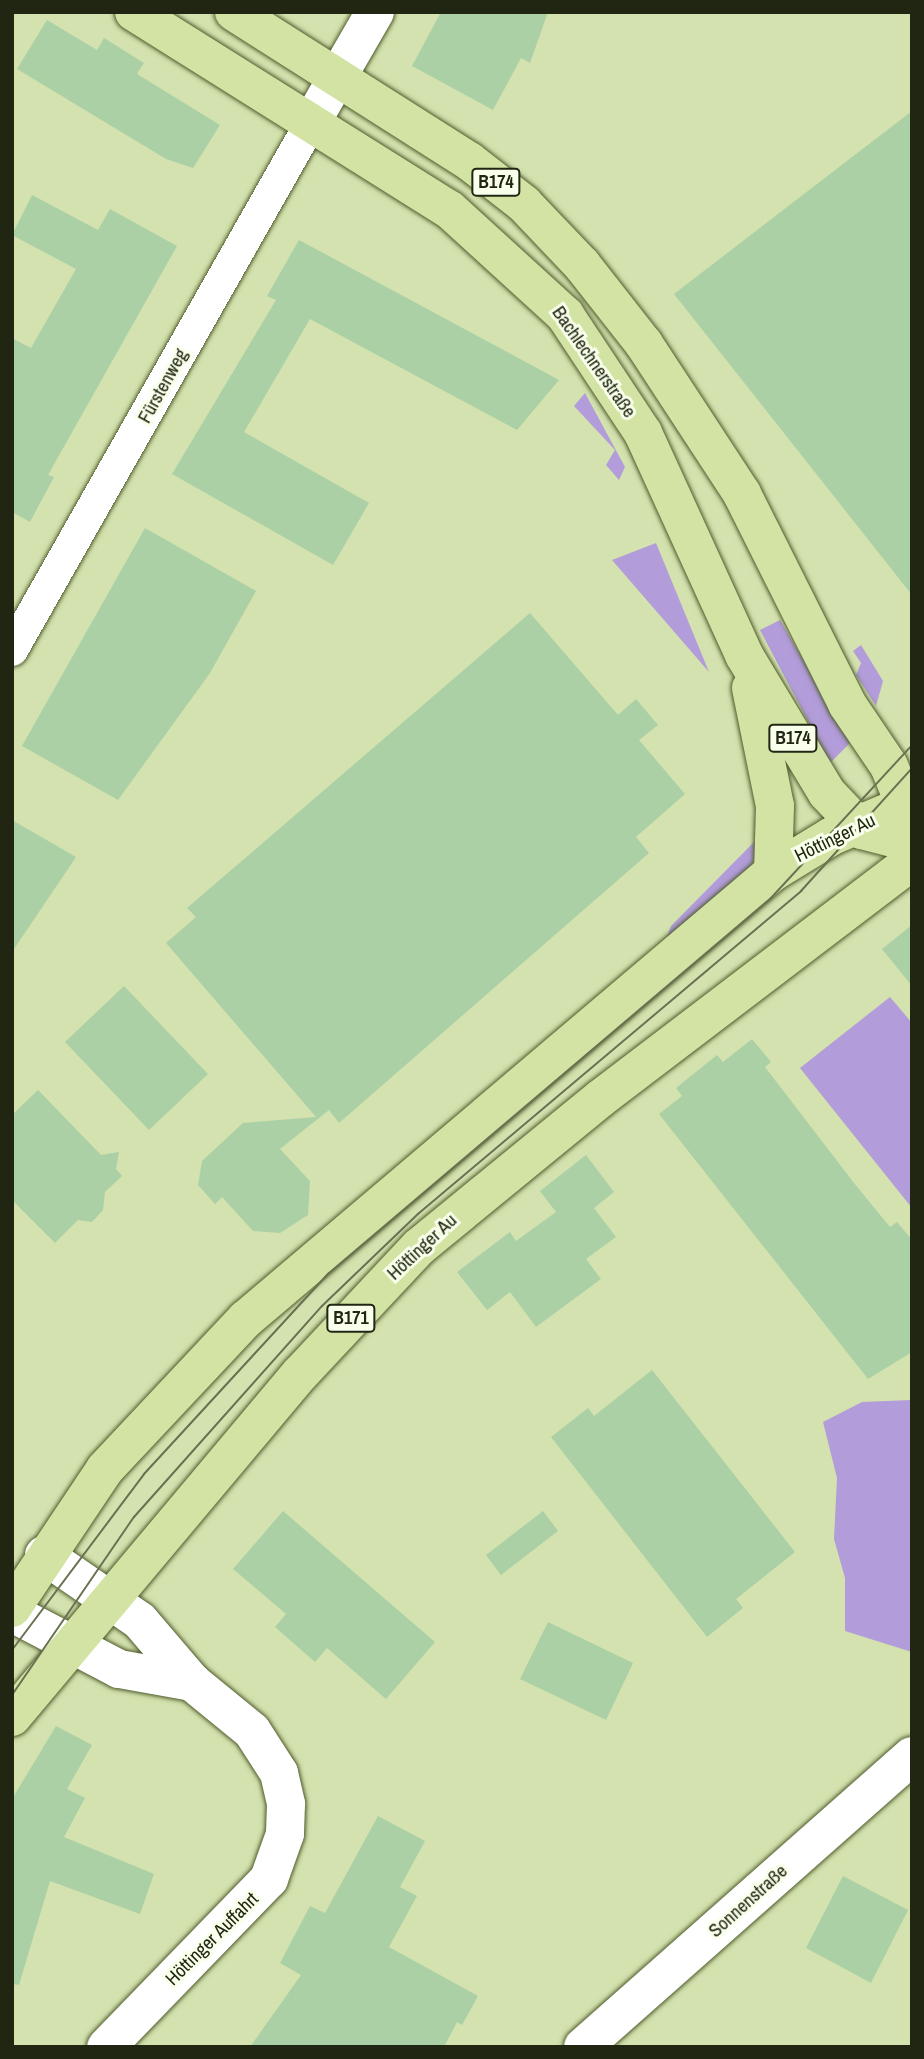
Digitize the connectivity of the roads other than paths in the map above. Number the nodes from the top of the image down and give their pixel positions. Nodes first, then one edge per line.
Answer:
1 (134, 12) edge
2 (234, 12) edge
3 (375, 12) edge
4 (339, 75) junction
5 (312, 121) junction
6 (12, 650) edge
7 (744, 655) junction
8 (895, 750) edge
9 (908, 804) edge
10 (856, 825) junction
11 (908, 849) edge
12 (773, 872) junction
13 (44, 1555) junction
14 (109, 1595) junction
15 (12, 1611) edge
16 (70, 1643) junction
17 (192, 1682) junction
18 (12, 1717) edge
19 (912, 1756) edge
20 (106, 2047) edge
21 (583, 2047) edge

1 - 5 main road, Bachlechnerstraße / B174
2 - 4 main road, B174
3 - 4 street
4 - 5 street
4 - 8 main road, B174
5 - 6 street, Fürstenweg
5 - 7 main road, Bachlechnerstraße / B174
7 - 10 main road, Bachlechnerstraße / B174
7 - 12 main road
8 - 9 main road, B174
9 - 10 main road, Höttinger Au
9 - 11 main road
10 - 11 main road, Bachlechnerstraße / B174
10 - 12 main road, Höttinger Au
11 - 14 main road, Höttinger Au / B171
12 - 13 main road, Höttinger Au
13 - 14 street, Höttinger Auffahrt
13 - 15 main road, Höttinger Au
14 - 16 main road, Höttinger Au / B171
14 - 17 street, Höttinger Auffahrt
15 - 16 street, Höttinger Auffahrt
16 - 17 street, Höttinger Auffahrt
16 - 18 main road, Höttinger Au / B171
17 - 20 street, Höttinger Auffahrt
19 - 21 street, Sonnenstraße

